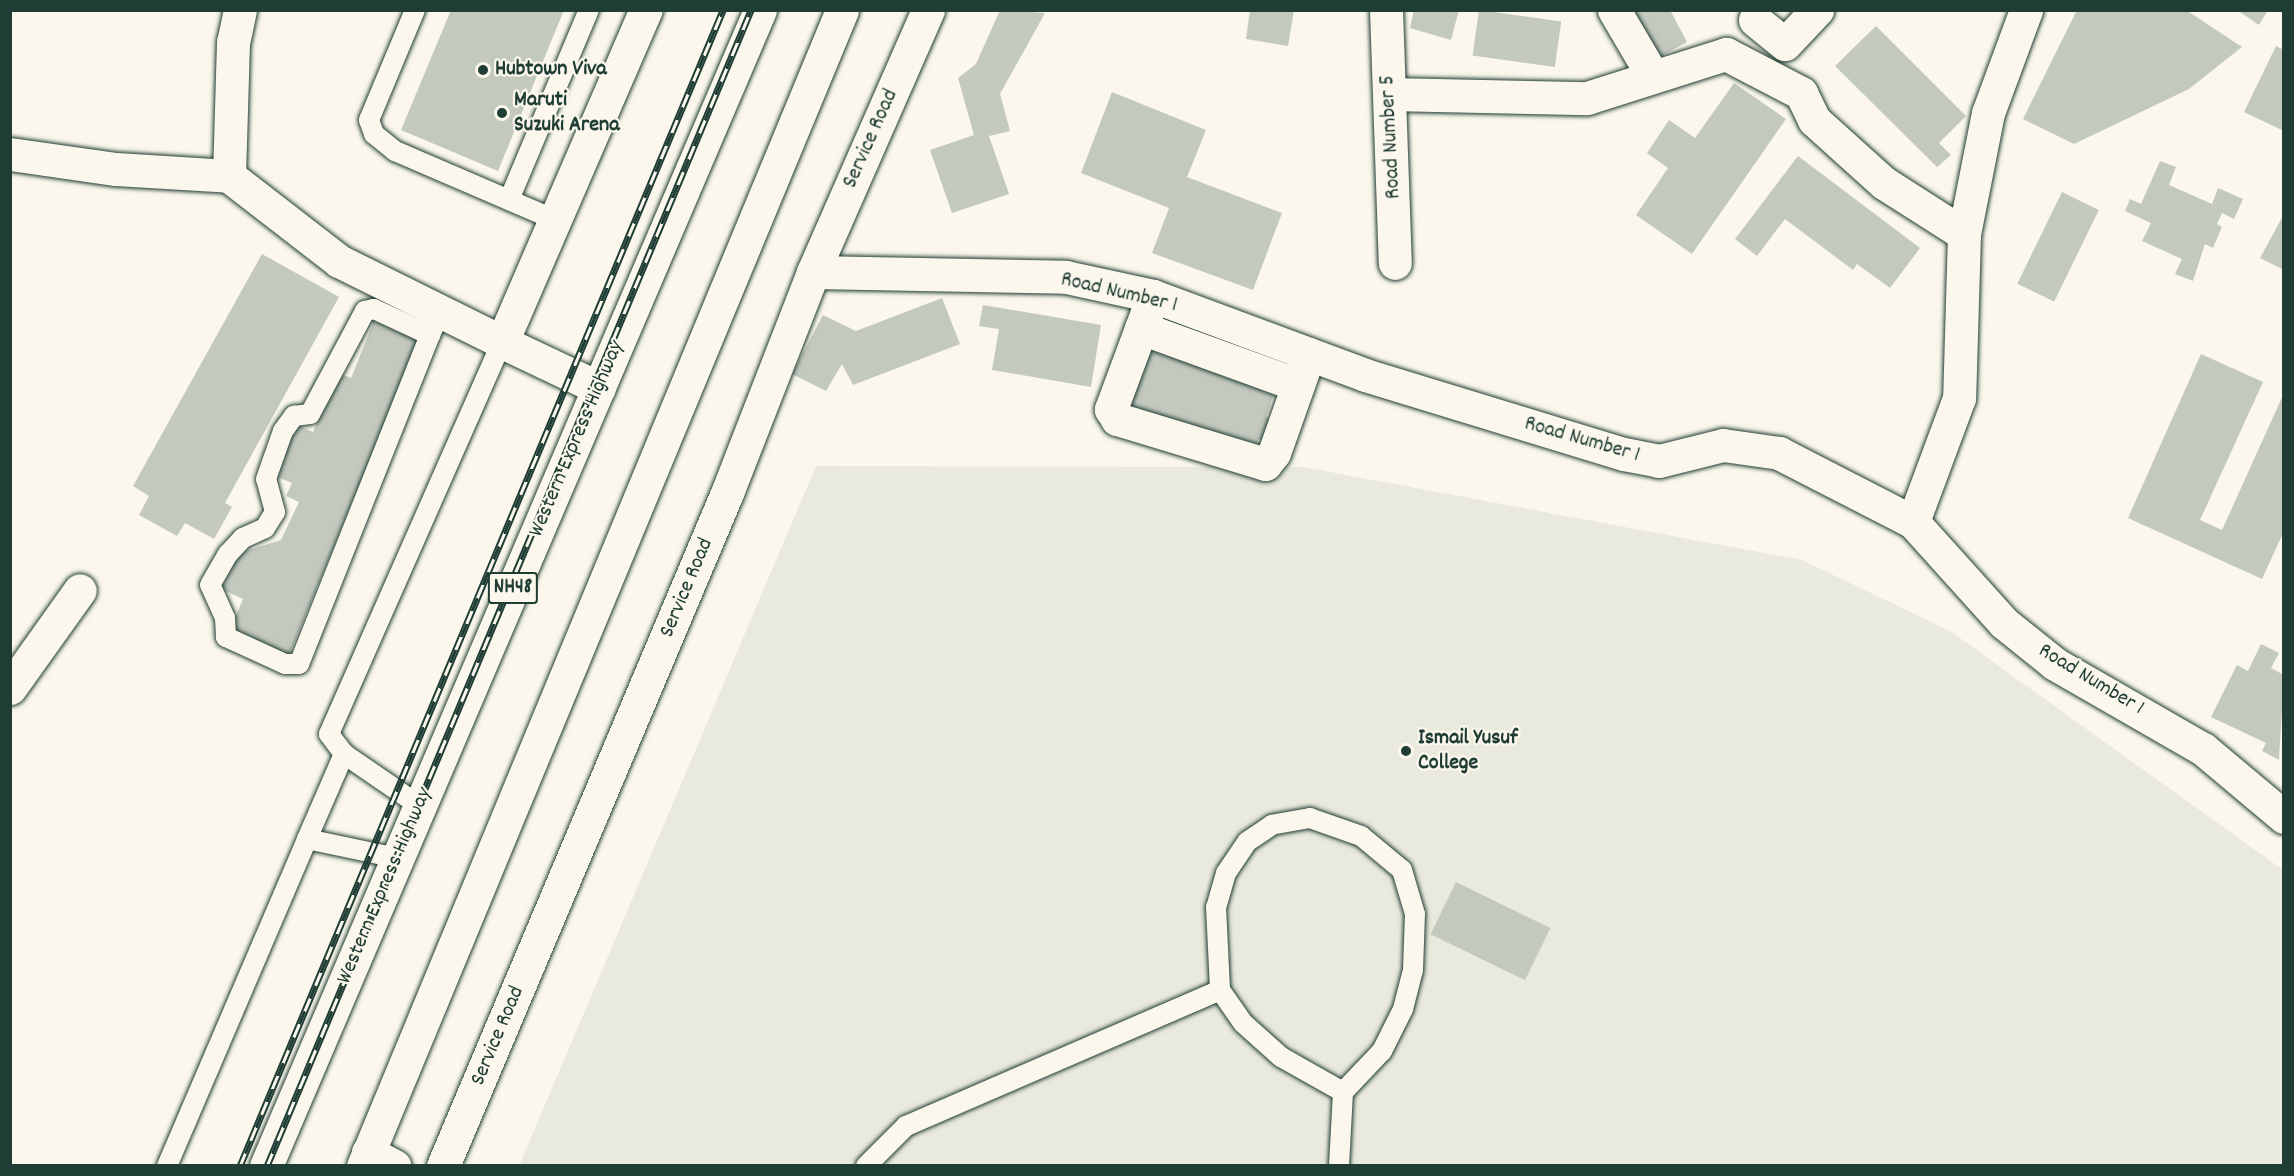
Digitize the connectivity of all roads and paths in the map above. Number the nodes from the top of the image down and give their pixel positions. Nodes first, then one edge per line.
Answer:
1 (240, 10) edge
2 (415, 10) edge
3 (589, 10) edge
4 (646, 10) edge
5 (760, 10) edge
6 (843, 10) edge
7 (928, 10) edge
8 (1386, 10) edge
9 (1817, 10) edge
10 (2026, 10) edge
11 (1611, 11) edge
12 (1750, 15) edge
13 (1726, 54) junction
14 (1651, 73) junction
15 (1389, 94) junction
16 (10, 153) edge
17 (229, 176) junction
18 (509, 200) junction
19 (555, 220) junction
20 (1964, 234) junction
21 (1395, 262) dead end
22 (813, 272) junction
23 (1153, 296) junction
24 (435, 324) junction
25 (1140, 328) junction
26 (502, 342) junction
27 (1309, 354) junction
28 (1298, 385) junction
29 (599, 388) junction
30 (1913, 522) junction
31 (80, 590) dead end
32 (10, 688) edge
33 (344, 754) junction
34 (420, 806) junction
35 (2283, 817) edge
36 (307, 839) junction
37 (397, 858) junction
38 (1220, 990) junction
39 (1343, 1092) junction
40 (375, 1161) edge
41 (167, 1166) edge
42 (266, 1166) edge
43 (443, 1166) edge
44 (866, 1166) edge
45 (1339, 1166) edge

1 - 17 main road
2 - 18 lane
3 - 18 lane
4 - 19 main road
5 - 29 main road, Western Express Highway / NH48
6 - 40 main road
7 - 22 main road, Service Road
8 - 15 main road, Road Number 5
9 - 12 main road
10 - 20 main road
11 - 14 main road
12 - 13 main road
13 - 14 main road
13 - 20 main road
14 - 15 main road
15 - 21 main road, Road Number 5
16 - 17 main road
17 - 24 main road
18 - 19 lane
19 - 26 main road
20 - 30 main road
22 - 23 main road, Road Number 1
22 - 43 main road, Service Road
23 - 25 main road
23 - 27 main road, Road Number 1
24 - 24 lane
24 - 26 main road
25 - 28 main road
25 - 28 main road
26 - 29 main road
26 - 33 lane
27 - 28 main road
27 - 30 main road, Road Number 1
29 - 34 main road, Western Express Highway / NH48
30 - 35 main road, Road Number 1
31 - 32 main road
33 - 34 lane
33 - 36 lane
34 - 37 main road, Western Express Highway / NH48
36 - 37 lane
36 - 41 lane
37 - 42 main road, Western Express Highway / NH48
38 - 39 lane
38 - 39 lane
38 - 44 lane
39 - 45 lane

